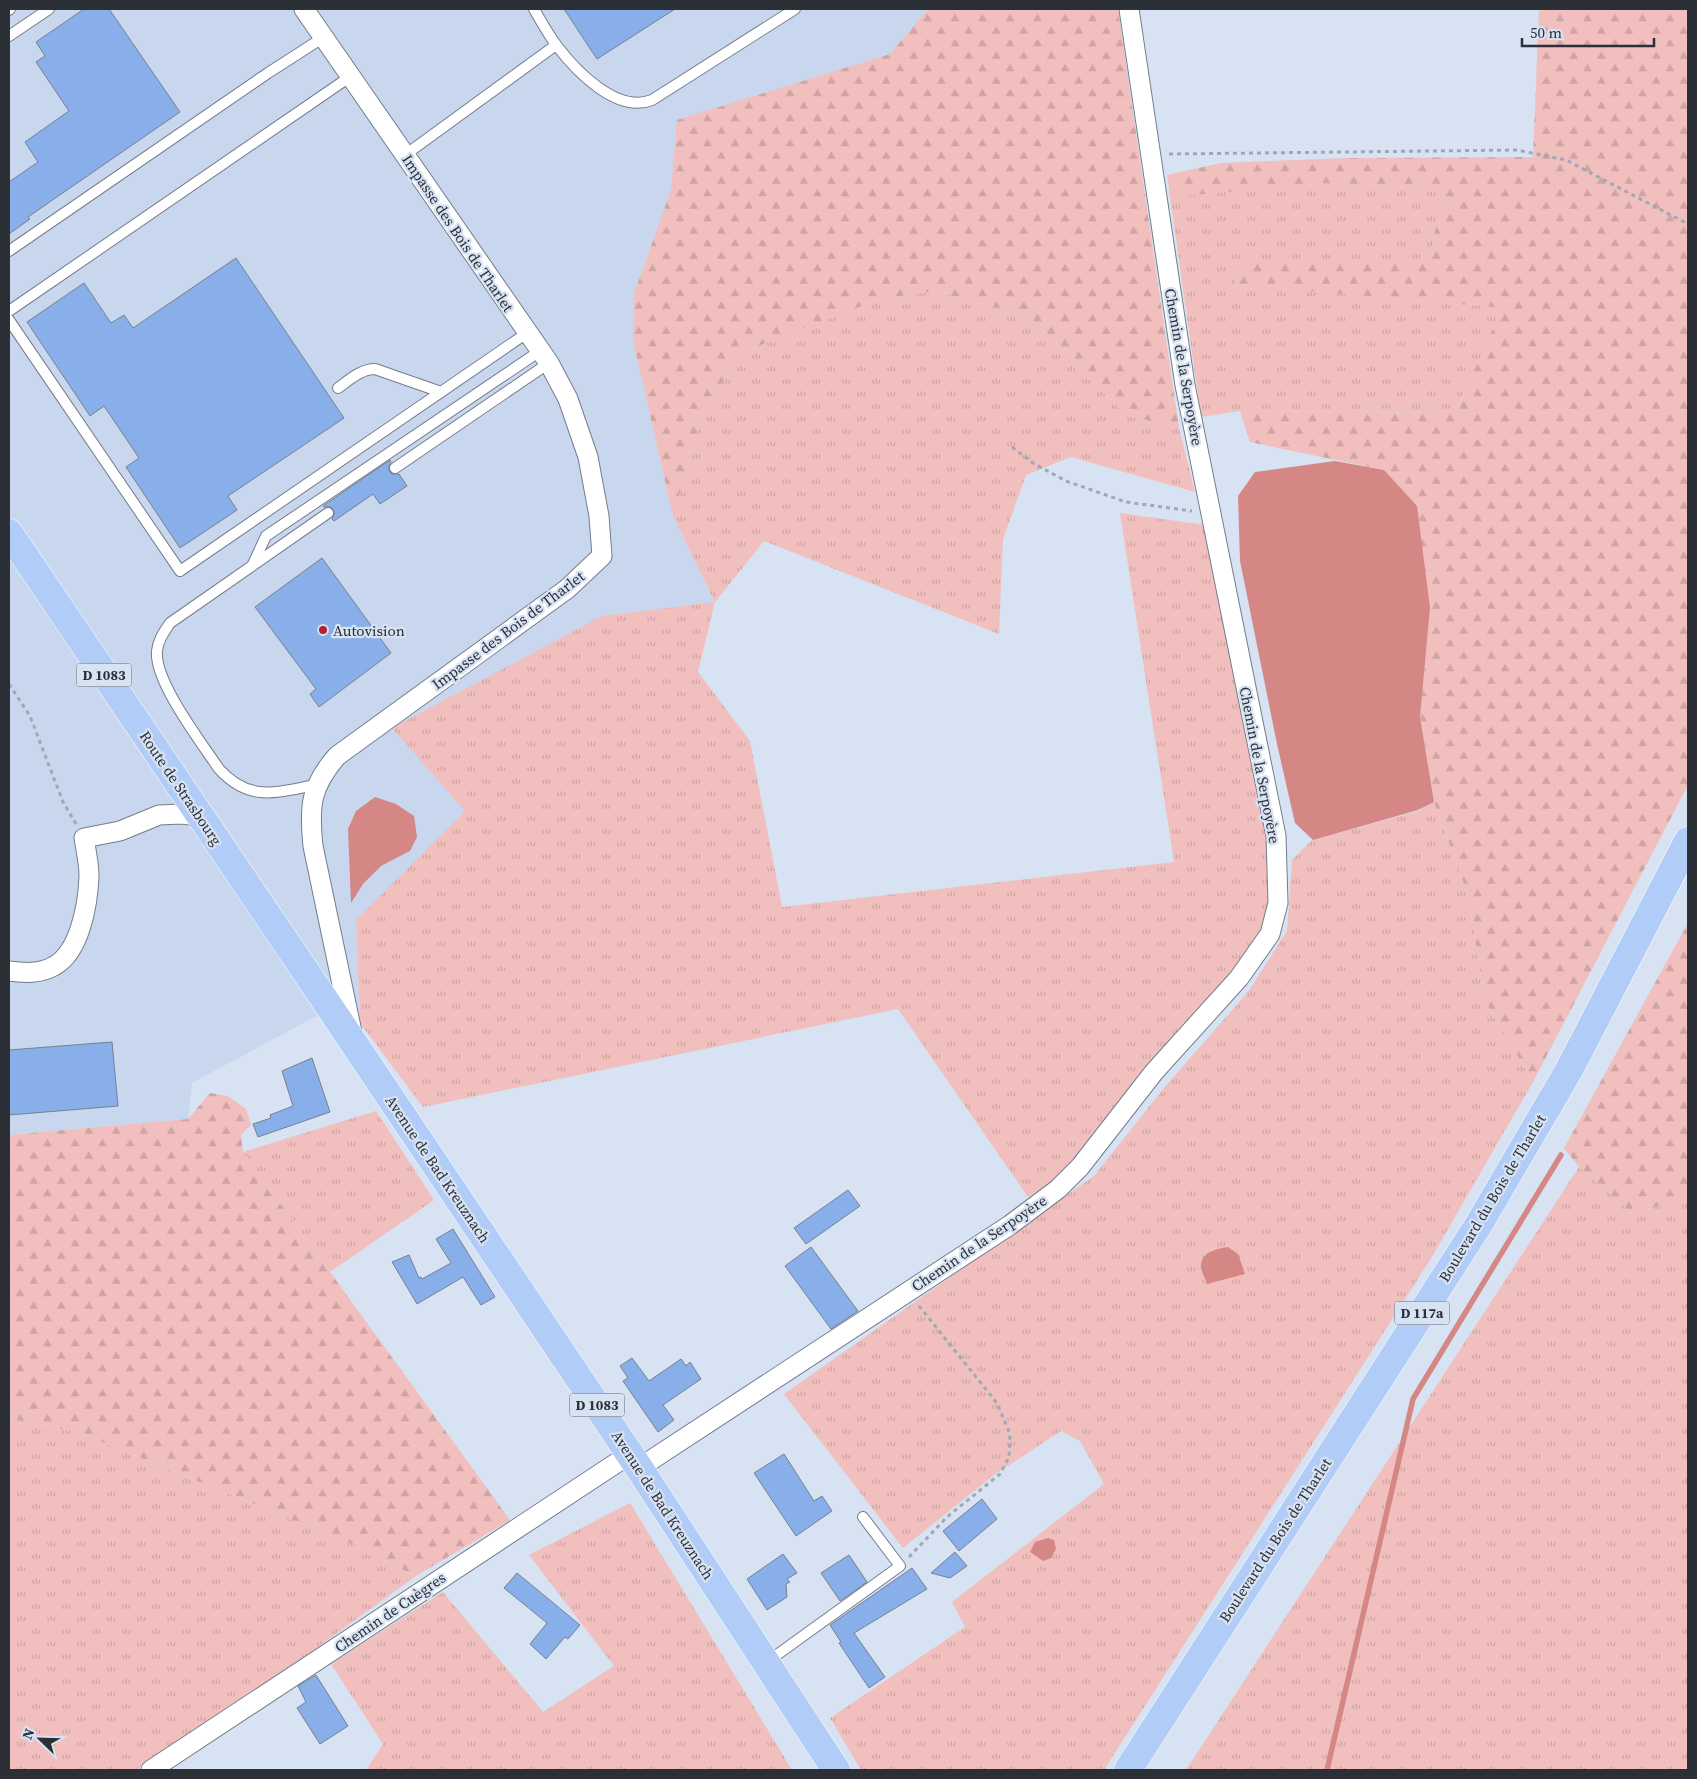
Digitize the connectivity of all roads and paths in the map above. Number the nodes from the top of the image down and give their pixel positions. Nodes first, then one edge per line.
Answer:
1 (49, 9) edge
2 (304, 9) edge
3 (534, 9) edge
4 (795, 9) edge
5 (1129, 9) edge
6 (9, 36) edge
7 (324, 38) junction
8 (556, 45) junction
9 (351, 76) junction
10 (405, 154) junction
11 (1150, 154) junction
12 (1688, 224) edge
13 (9, 251) edge
14 (9, 311) edge
15 (9, 320) edge
16 (527, 333) junction
17 (544, 357) junction
18 (338, 388) dead end
19 (441, 392) junction
20 (1012, 447) dead end
21 (395, 468) dead end
22 (328, 513) dead end
23 (1210, 513) junction
24 (9, 533) edge
25 (253, 565) junction
26 (9, 684) edge
27 (316, 784) junction
28 (200, 816) junction
29 (84, 838) junction
30 (1688, 841) edge
31 (9, 971) edge
32 (354, 1043) junction
33 (908, 1292) junction
34 (634, 1461) junction
35 (863, 1517) dead end
36 (900, 1566) junction
37 (766, 1663) junction
38 (151, 1770) edge
39 (836, 1770) edge
40 (1128, 1770) edge

1 - 6 lane
2 - 7 street, Impasse des Bois de Tharlet
3 - 8 lane
4 - 8 lane
5 - 11 street, Chemin de la Serpoyère
7 - 9 street, Impasse des Bois de Tharlet
7 - 13 lane
8 - 10 lane
9 - 10 street, Impasse des Bois de Tharlet
9 - 14 lane
10 - 16 street, Impasse des Bois de Tharlet
11 - 12 path
11 - 23 street, Chemin de la Serpoyère
15 - 19 lane
16 - 17 street, Impasse des Bois de Tharlet
16 - 19 lane
17 - 21 lane
17 - 25 lane
17 - 27 street, Impasse des Bois de Tharlet
18 - 19 lane
20 - 23 path
22 - 25 lane
23 - 33 street, Chemin de la Serpoyère
24 - 28 main road, Route de Strasbourg / D 1083
25 - 27 lane
26 - 29 path
27 - 32 street, Impasse des Bois de Tharlet
28 - 29 street
28 - 32 main road, Route de Strasbourg / D 1083
29 - 31 street
30 - 40 main road, Boulevard du Bois de Tharlet / D 117a
32 - 34 main road, Avenue de Bad Kreuznach / D 1083
33 - 34 street, Chemin de la Serpoyère
33 - 36 path
34 - 37 main road, Avenue de Bad Kreuznach / D 1083
34 - 38 street, Chemin de Cuègres
35 - 36 lane
36 - 37 lane
37 - 39 main road, Avenue de Bad Kreuznach / D 1083

